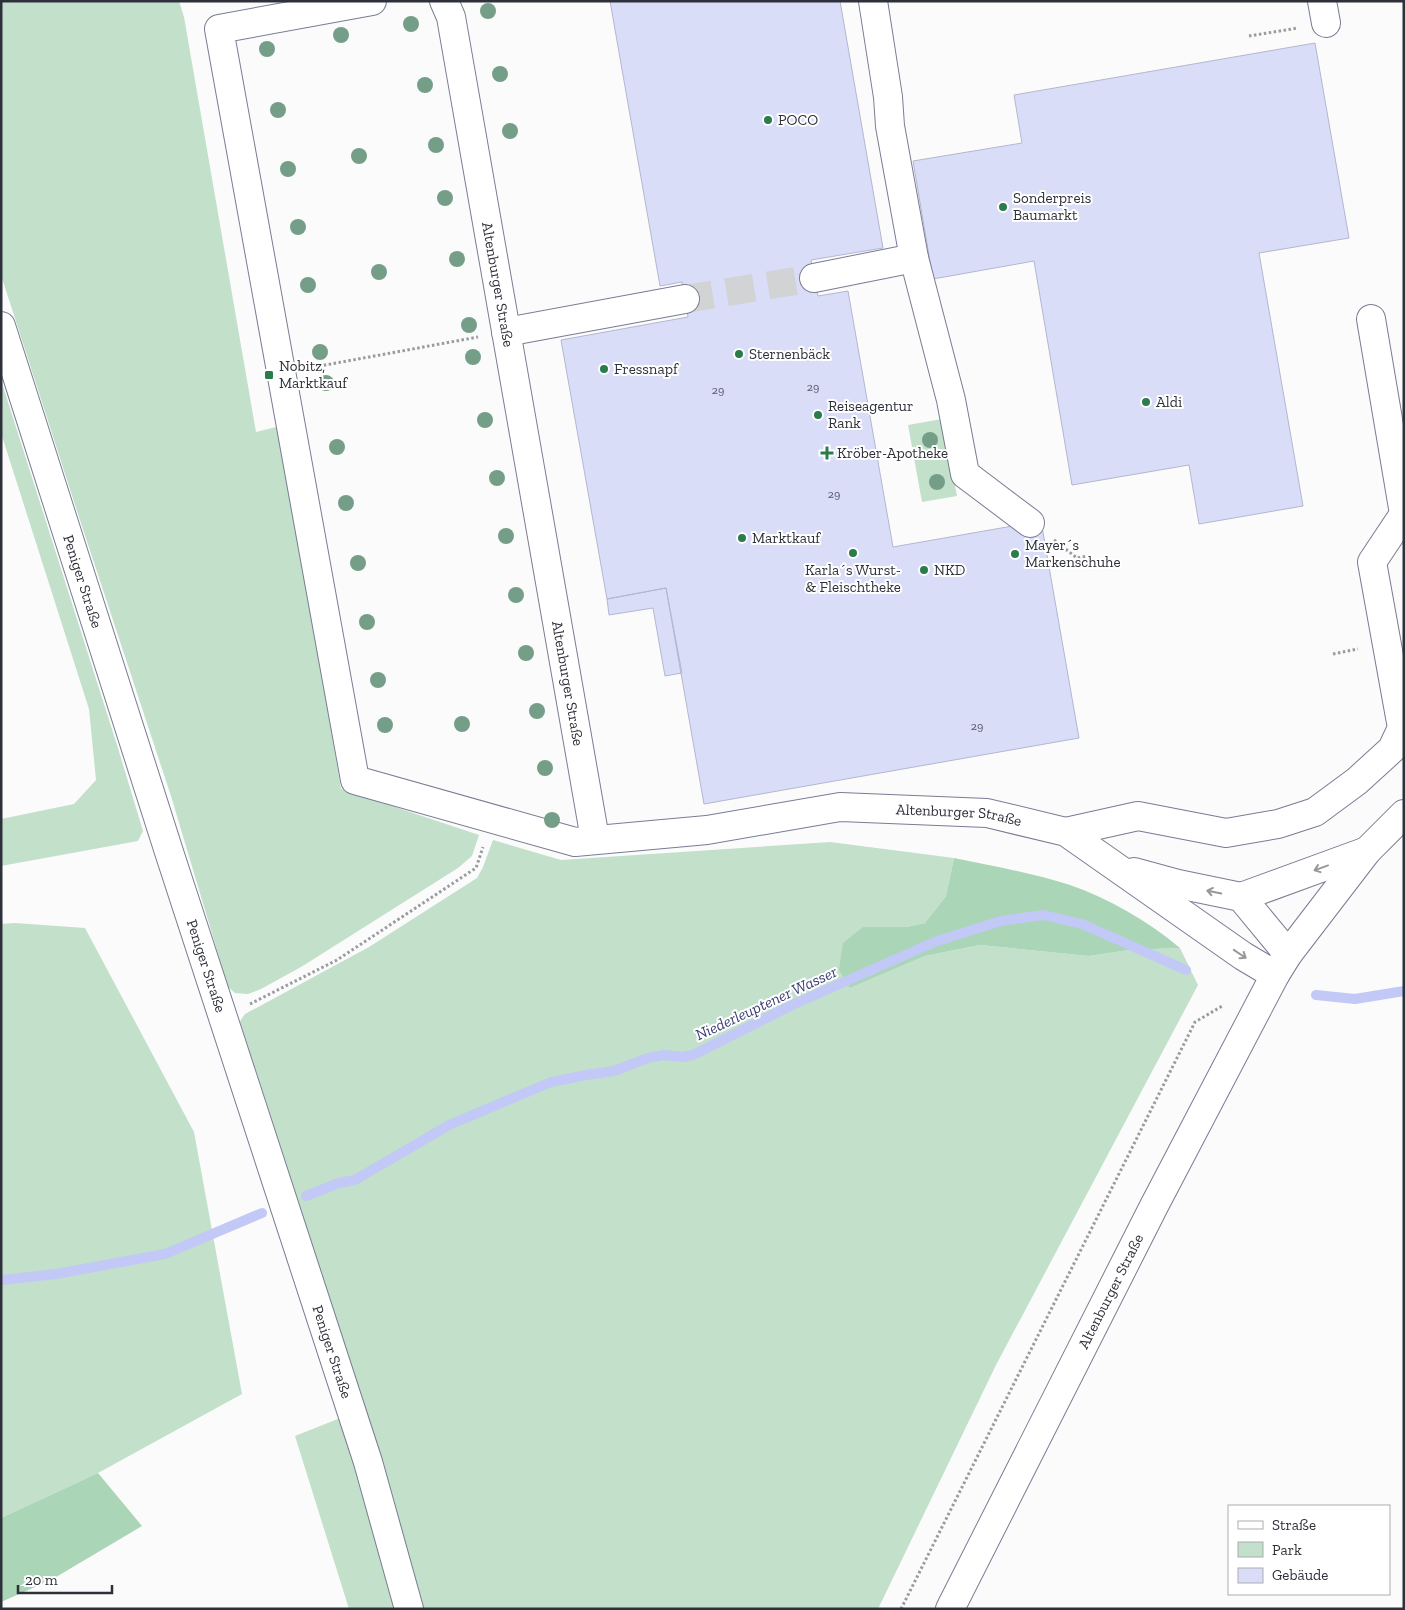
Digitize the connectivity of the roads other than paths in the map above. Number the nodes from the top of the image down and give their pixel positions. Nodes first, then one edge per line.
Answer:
1 (372, 1) edge
2 (444, 1) edge
3 (873, 1) edge
4 (914, 258) junction
5 (814, 278) tunnel mouth
6 (685, 299) tunnel mouth
7 (1371, 320) dead end
8 (1, 326) edge
9 (506, 332) junction
10 (1040, 530) road end
11 (1404, 814) edge
12 (1066, 832) junction
13 (594, 839) junction
14 (1367, 851) junction
15 (1114, 867) junction
16 (1241, 897) junction
17 (1281, 965) junction
18 (409, 1609) edge
19 (950, 1609) edge

1 - 13 street
2 - 9 street, Altenburger Straße
3 - 4 street
4 - 5 street
4 - 10 street
6 - 9 street
7 - 12 street
8 - 18 street, Peniger Straße
9 - 13 street, Altenburger Straße
11 - 14 street, Altenburger Straße
12 - 13 street, Altenburger Straße
12 - 15 street, Altenburger Straße
14 -> 16 street, Altenburger Straße
14 - 17 street, Altenburger Straße
16 -> 15 street, Altenburger Straße
15 -> 17 street, Altenburger Straße
16 - 17 street
17 - 19 street, Altenburger Straße

